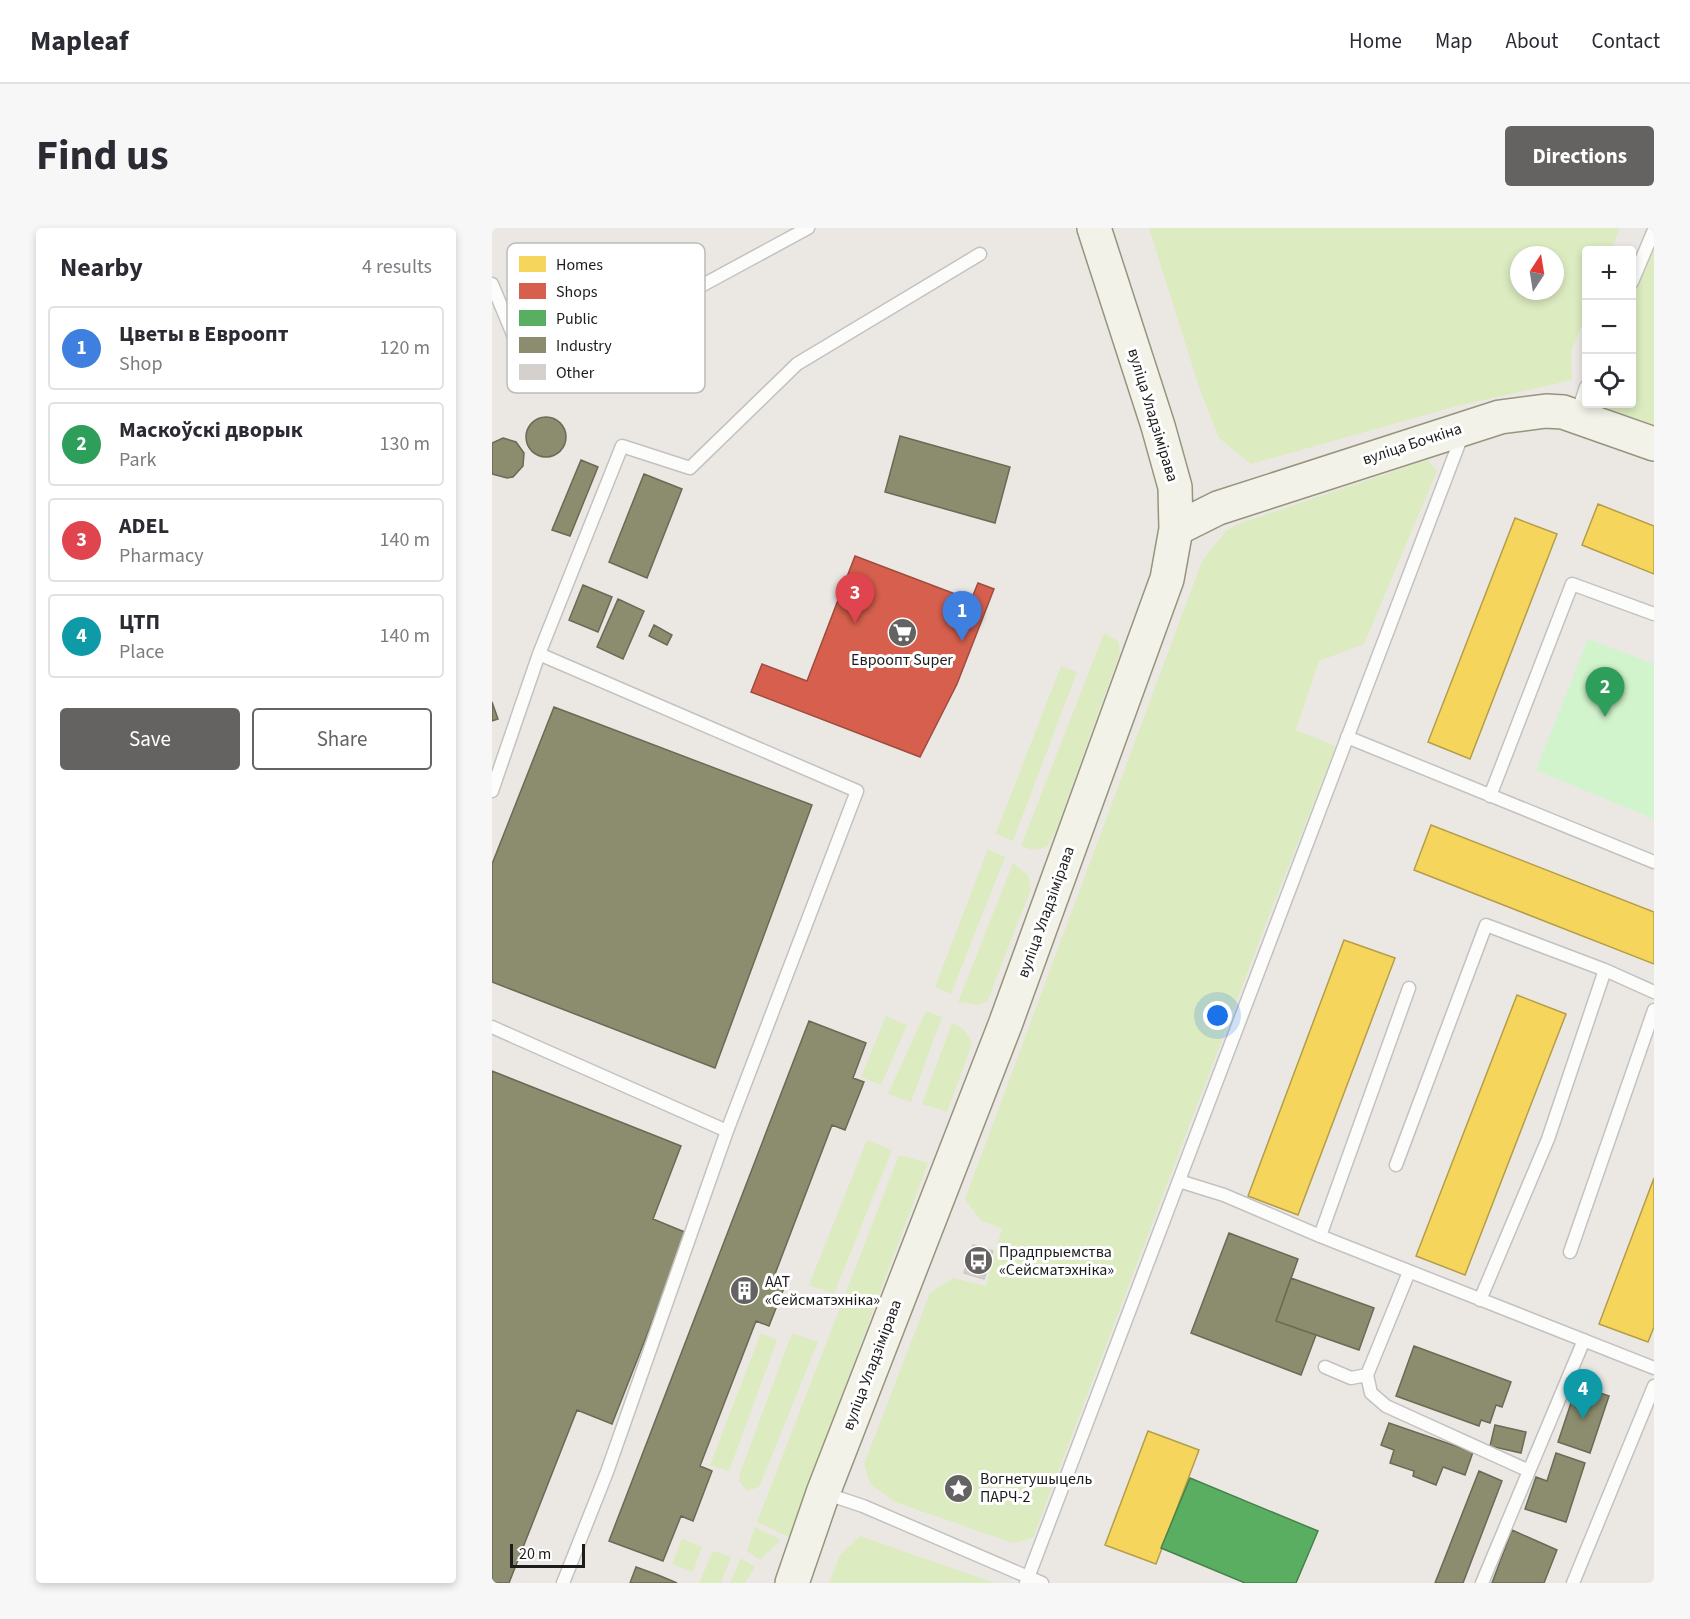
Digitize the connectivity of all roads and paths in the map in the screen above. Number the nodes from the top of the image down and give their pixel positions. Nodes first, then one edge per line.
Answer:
1 (808, 228) edge
2 (1094, 228) edge
3 (1654, 230) edge
4 (980, 254) dead end
5 (1636, 273) edge
6 (492, 284) edge
7 (705, 284) edge
8 (507, 320) edge
9 (1582, 401) edge
10 (1594, 408) edge
11 (1466, 426) junction
12 (1654, 444) edge
13 (1176, 529) junction
14 (1654, 614) edge
15 (539, 654) junction
16 (1347, 737) junction
17 (492, 791) edge
18 (1490, 796) junction
19 (1654, 862) edge
20 (1605, 970) junction
21 (1409, 988) dead end
22 (1654, 992) edge
23 (1654, 1010) edge
24 (492, 1027) edge
25 (727, 1131) junction
26 (1396, 1165) dead end
27 (1179, 1181) junction
28 (1320, 1236) junction
29 (1570, 1252) dead end
30 (1409, 1272) junction
31 (1480, 1300) junction
32 (1584, 1340) junction
33 (1325, 1367) dead end
34 (1654, 1368) edge
35 (1367, 1375) junction
36 (1654, 1386) edge
37 (1527, 1470) junction
38 (822, 1493) junction
39 (1027, 1580) edge
40 (563, 1583) edge
41 (792, 1583) edge
42 (1042, 1583) edge
43 (1482, 1583) edge
44 (1573, 1583) edge

1 - 7 lane
2 - 13 main road, вуліца Уладзімірава
3 - 5 lane
4 - 15 lane
6 - 8 lane
9 - 11 main road, вуліца Бочкіна
10 - 12 main road, вуліца Бочкіна
11 - 13 main road, вуліца Бочкіна
11 - 16 lane
13 - 38 main road, вуліца Уладзімірава
14 - 18 lane
15 - 17 lane
15 - 25 lane
16 - 18 lane
16 - 27 lane
18 - 19 lane
20 - 22 lane
20 - 26 lane
20 - 31 lane
21 - 28 lane
23 - 29 lane
24 - 25 lane
25 - 40 lane
27 - 28 lane
27 - 39 lane
28 - 30 lane
30 - 31 lane
30 - 35 lane
31 - 32 lane
32 - 34 lane
32 - 37 lane
33 - 35 lane
35 - 37 lane
36 - 44 lane
37 - 43 lane
38 - 39 lane
38 - 41 main road, вуліца Уладзімірава
39 - 42 lane

